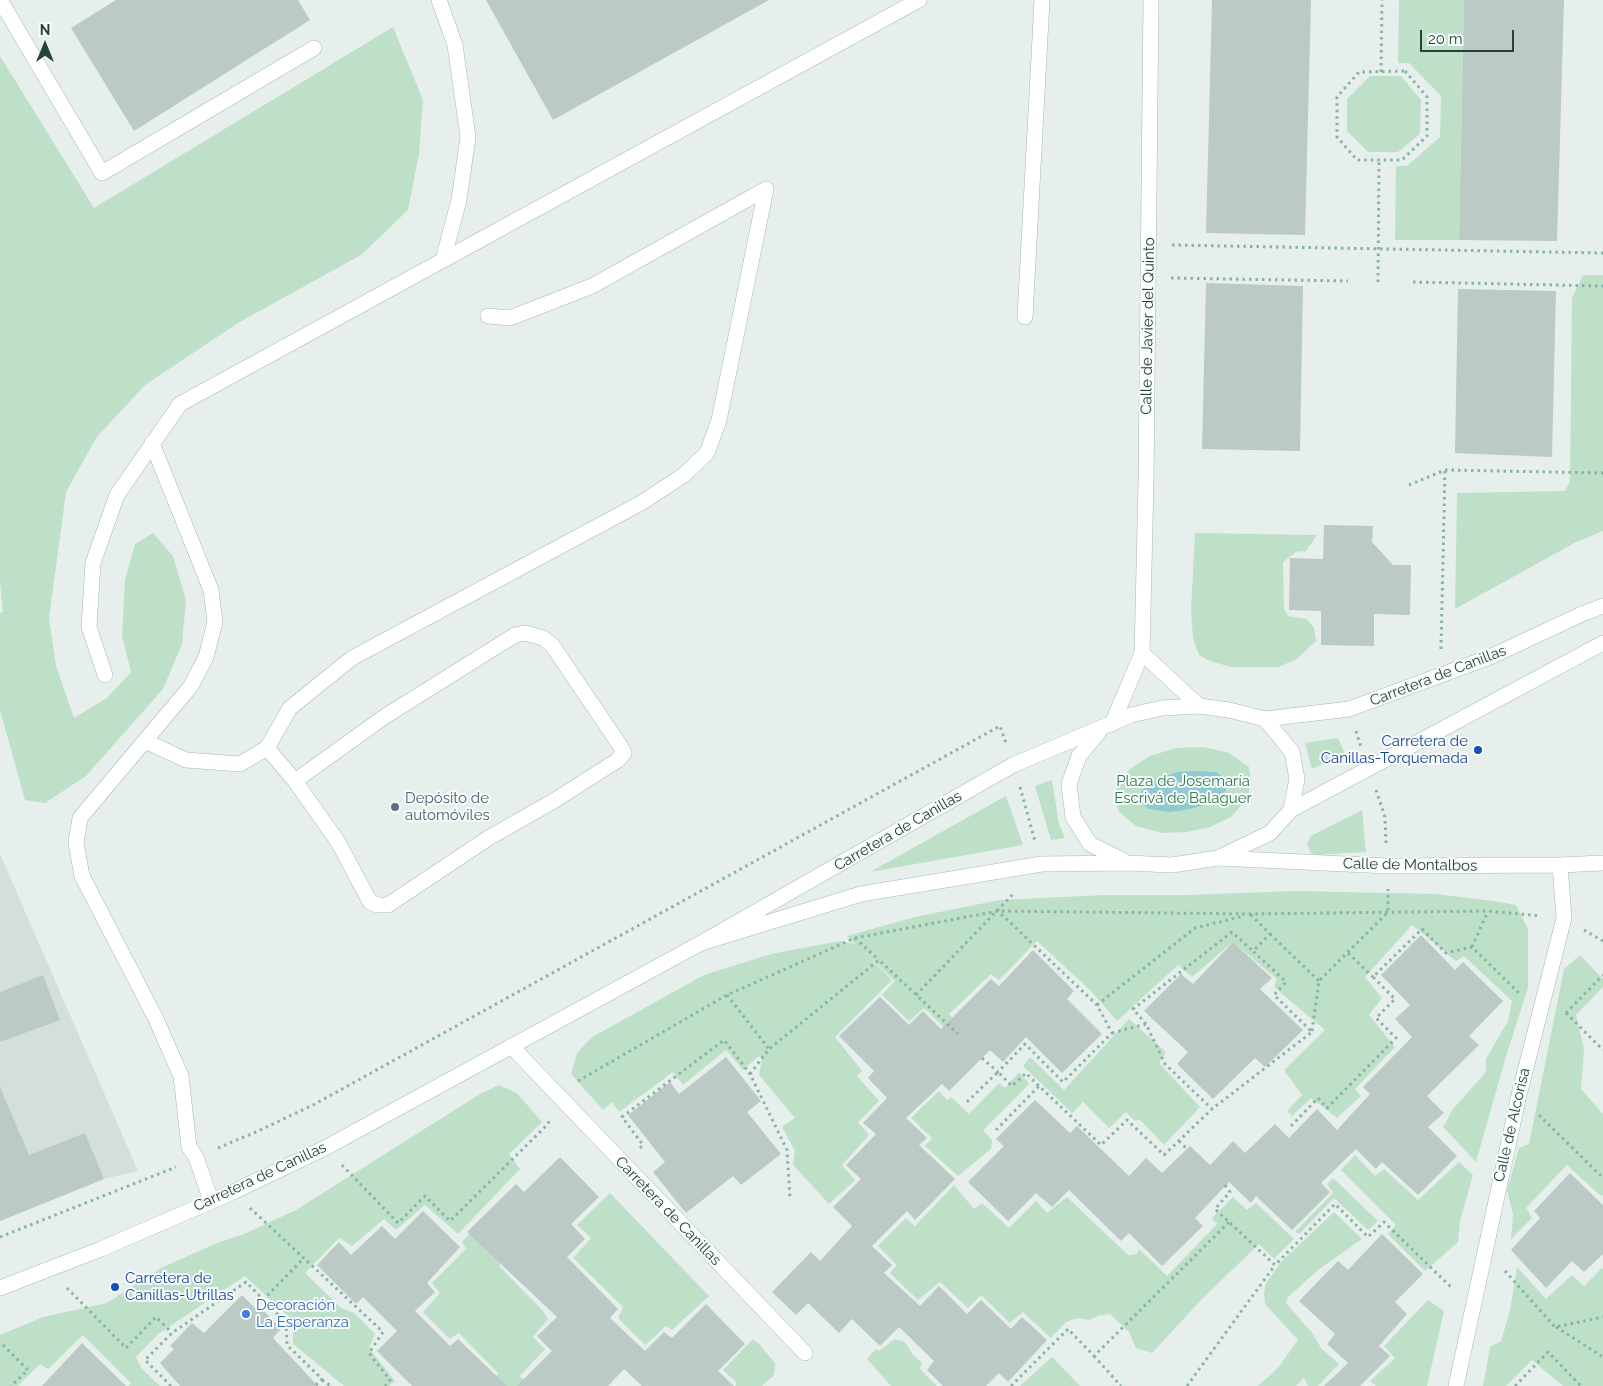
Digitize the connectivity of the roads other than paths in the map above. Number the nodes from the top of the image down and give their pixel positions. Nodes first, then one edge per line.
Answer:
1 (0, 0) edge
2 (439, 0) edge
3 (919, 0) edge
4 (1042, 0) edge
5 (1150, 0) edge
6 (314, 48) dead end
7 (443, 260) junction
8 (488, 316) dead end
9 (1025, 317) dead end
10 (152, 442) junction
11 (1603, 606) edge
12 (1603, 643) edge
13 (1142, 653) junction
14 (105, 675) dead end
15 (1199, 706) junction
16 (1265, 719) junction
17 (1107, 726) junction
18 (145, 742) junction
19 (266, 748) junction
20 (295, 781) junction
21 (1291, 810) junction
22 (1218, 858) junction
23 (1127, 863) junction
24 (1603, 863) edge
25 (1560, 865) junction
26 (701, 943) junction
27 (511, 1046) junction
28 (211, 1200) junction
29 (0, 1288) edge
30 (805, 1353) dead end
31 (1456, 1386) edge

1 - 6 street
2 - 7 street
3 - 7 street
4 - 9 street
5 - 13 street, Calle de Javier del Quinto
7 - 10 street
8 - 19 street
10 - 14 street
10 - 18 street
11 - 16 street, Carretera de Canillas
12 - 21 street
13 - 15 street
13 - 17 street, Calle de Javier del Quinto
15 - 16 street
15 - 17 street
16 - 21 street
17 - 23 street
17 - 26 street, Carretera de Canillas
18 - 19 street
18 - 28 street
19 - 20 street
20 - 20 street
21 - 22 street
22 - 23 street
22 - 25 street, Calle de Montalbos
23 - 26 street, Carretera de Canillas
24 - 25 street, Calle de Montalbos
25 - 31 street, Calle de Alcorisa
26 - 27 street, Carretera de Canillas
27 - 28 street, Carretera de Canillas
27 - 30 street, Carretera de Canillas
28 - 29 street, Carretera de Canillas

